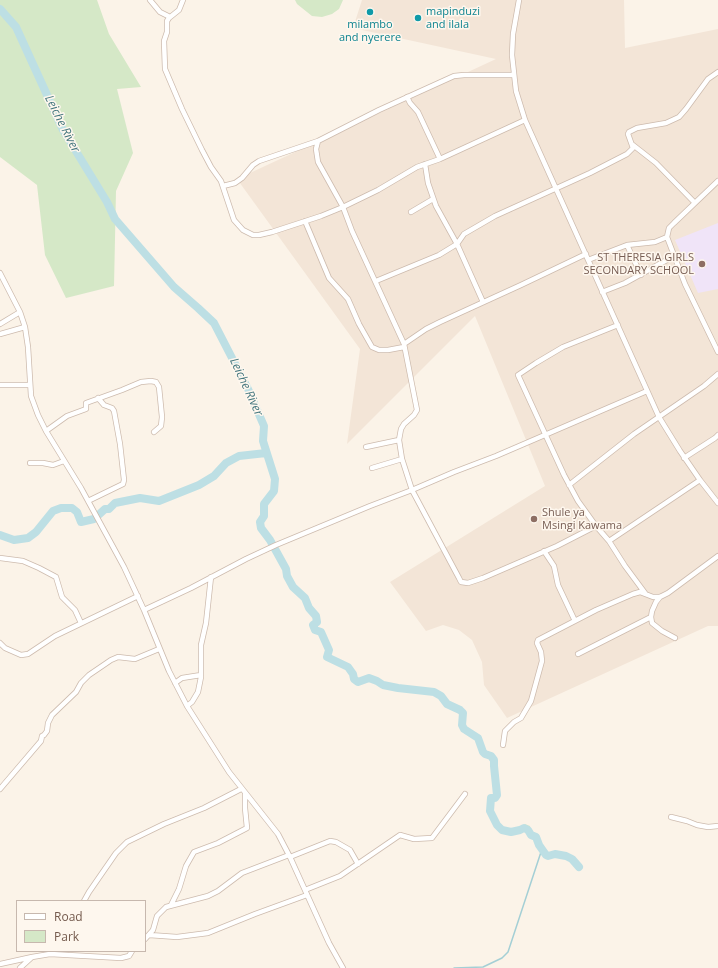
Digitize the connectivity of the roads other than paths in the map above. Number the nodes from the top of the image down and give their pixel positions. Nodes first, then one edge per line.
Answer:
1 (150, 0) edge
2 (183, 0) edge
3 (519, 0) edge
4 (170, 17) junction
5 (718, 72) edge
6 (513, 75) junction
7 (407, 97) junction
8 (525, 120) junction
9 (318, 141) junction
10 (633, 145) junction
11 (440, 159) junction
12 (425, 164) junction
13 (718, 181) edge
14 (223, 186) junction
15 (556, 188) junction
16 (433, 199) junction
17 (694, 203) junction
18 (343, 207) junction
19 (410, 212) dead end
20 (305, 221) junction
21 (667, 237) junction
22 (457, 244) junction
23 (627, 245) junction
24 (586, 254) junction
25 (674, 256) junction
26 (588, 260) junction
27 (0, 273) edge
28 (640, 276) junction
29 (376, 281) junction
30 (602, 292) junction
31 (483, 302) junction
32 (20, 312) junction
33 (0, 324) edge
34 (618, 325) junction
35 (25, 327) junction
36 (0, 334) edge
37 (404, 345) junction
38 (718, 352) edge
39 (717, 376) edge
40 (0, 385) edge
41 (30, 385) junction
42 (647, 391) junction
43 (98, 398) junction
44 (659, 416) junction
45 (46, 431) junction
46 (154, 432) dead end
47 (546, 435) junction
48 (718, 435) edge
49 (399, 440) junction
50 (366, 447) dead end
51 (684, 458) junction
52 (402, 459) junction
53 (64, 461) junction
54 (30, 463) dead end
55 (372, 468) dead end
56 (700, 480) junction
57 (569, 485) junction
58 (412, 490) junction
59 (88, 501) junction
60 (718, 502) edge
61 (596, 526) junction
62 (609, 541) junction
63 (544, 551) junction
64 (718, 556) edge
65 (0, 558) edge
66 (211, 577) junction
67 (645, 593) junction
68 (138, 596) junction
69 (660, 597) junction
70 (144, 610) junction
71 (651, 617) junction
72 (575, 621) junction
73 (81, 623) junction
74 (675, 638) dead end
75 (0, 643) edge
76 (160, 649) junction
77 (578, 654) dead end
78 (201, 675) junction
79 (175, 683) junction
80 (187, 706) junction
81 (503, 744) dead end
82 (0, 789) edge
83 (241, 789) junction
84 (245, 794) junction
85 (465, 794) dead end
86 (671, 817) dead end
87 (718, 826) edge
88 (290, 856) junction
89 (358, 864) junction
90 (305, 890) junction
91 (307, 895) junction
92 (85, 900) edge
93 (171, 905) junction
94 (147, 937) edge
95 (39, 952) edge
96 (131, 952) edge
97 (34, 957) junction
98 (0, 964) edge
99 (20, 968) edge
100 (343, 968) edge

1 - 4 street
2 - 4 street
3 - 6 street
4 - 14 street
5 - 10 street
6 - 7 street
6 - 8 street
7 - 9 street
7 - 11 street
8 - 11 street
8 - 15 street
9 - 14 street
9 - 18 street
10 - 15 street
10 - 17 street
11 - 12 street
12 - 16 street
12 - 18 street
13 - 17 street
14 - 20 street
15 - 22 street
15 - 24 street
16 - 19 street
16 - 22 street
17 - 21 street
18 - 20 street
18 - 29 street
20 - 37 street
21 - 23 street
21 - 25 street
22 - 29 street
22 - 31 street
23 - 26 street
23 - 28 street
24 - 26 street
24 - 31 street
25 - 28 street
25 - 38 street
26 - 30 street
27 - 32 street
28 - 30 street
29 - 37 street
30 - 34 street
31 - 37 street
32 - 33 street
32 - 35 street
34 - 42 street
34 - 47 street
35 - 36 street
35 - 41 street
37 - 49 street
39 - 44 street
40 - 41 street
41 - 45 street
42 - 44 street
42 - 47 street
43 - 45 street
43 - 46 street
43 - 59 street
44 - 51 street
44 - 57 street
45 - 53 street
47 - 57 street
47 - 58 street
48 - 51 street
49 - 50 street
49 - 52 street
51 - 56 street
52 - 55 street
52 - 58 street
53 - 54 street
53 - 59 street
56 - 60 street
56 - 62 street
57 - 61 street
58 - 63 street
58 - 66 street
59 - 68 street
61 - 62 street
61 - 63 street
62 - 67 street
63 - 72 street
64 - 69 street
65 - 73 street
66 - 70 street
66 - 78 street
67 - 69 street
67 - 72 street
68 - 70 street
68 - 73 street
69 - 71 street
70 - 76 street
71 - 74 street
71 - 77 street
72 - 81 street
73 - 75 street
76 - 79 street
76 - 82 street
78 - 79 street
78 - 80 street
79 - 80 street
80 - 83 street
83 - 84 street
83 - 92 street
84 - 88 street
84 - 93 street
85 - 89 street
86 - 87 street
88 - 89 street
88 - 90 street
88 - 93 street
89 - 90 street
90 - 91 street
91 - 94 street
91 - 100 street
93 - 94 street
95 - 97 street
96 - 97 street
97 - 98 street
97 - 99 street

